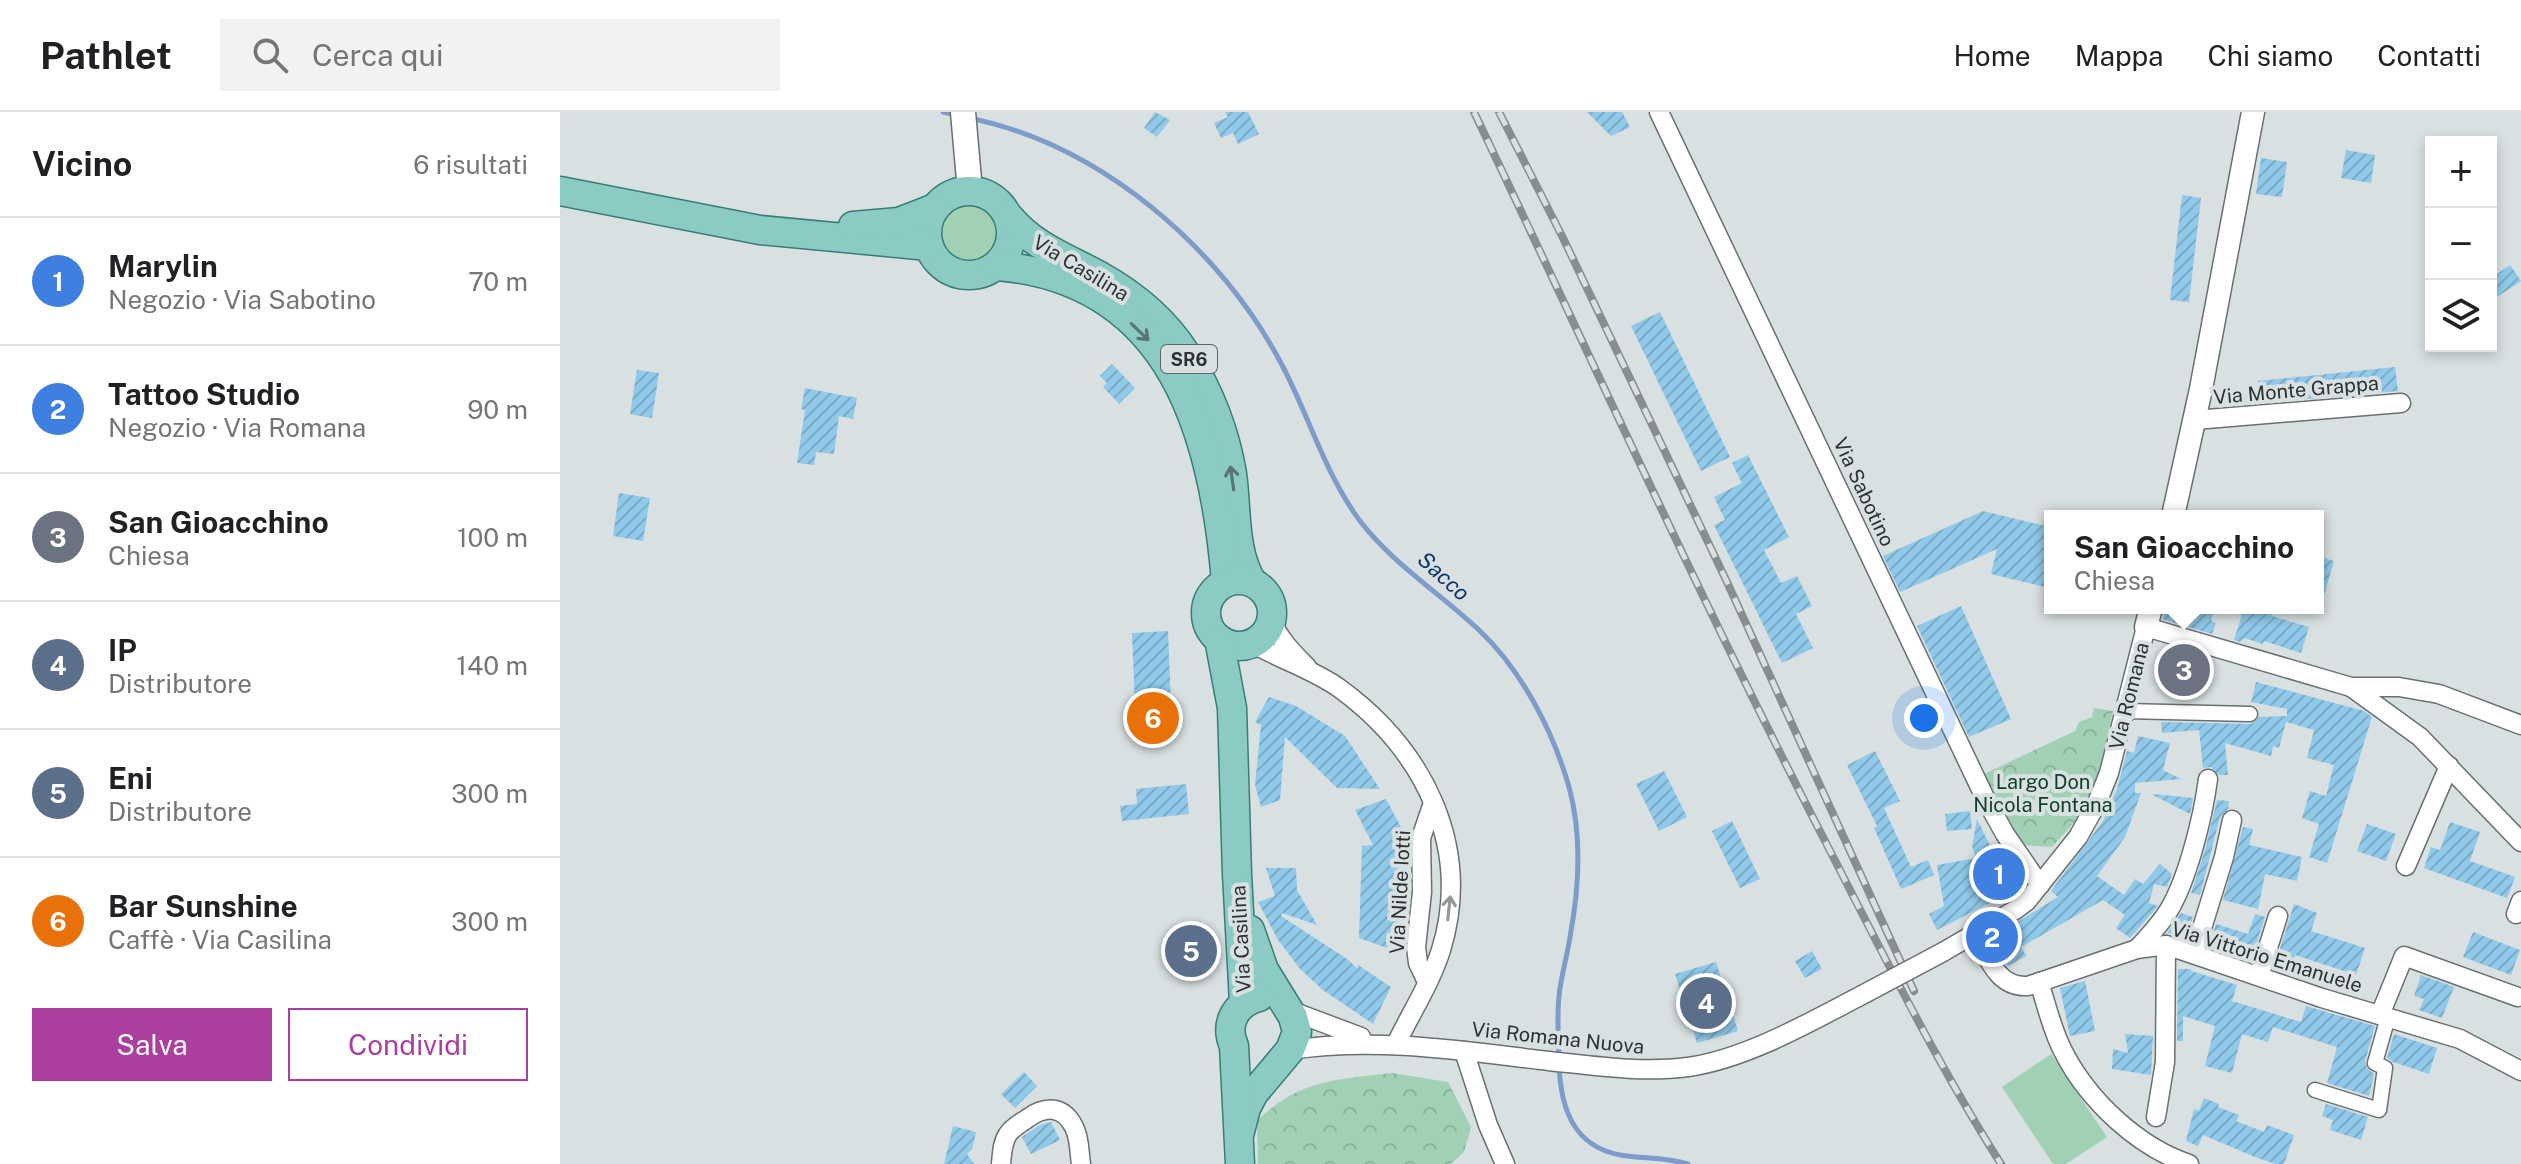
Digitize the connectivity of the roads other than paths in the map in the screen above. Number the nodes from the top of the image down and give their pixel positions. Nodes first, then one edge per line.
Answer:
1 (963, 112) edge
2 (1659, 112) edge
3 (2253, 112) edge
4 (560, 191) edge
5 (970, 191) junction
6 (935, 208) junction
7 (681, 213) junction
8 (1009, 217) junction
9 (929, 246) junction
10 (997, 266) junction
11 (2401, 403) dead end
12 (2195, 420) junction
13 (2174, 510) edge
14 (1239, 582) junction
15 (2149, 618) edge
16 (1272, 620) junction
17 (1238, 643) junction
18 (1309, 669) junction
19 (2351, 687) junction
20 (2125, 711) junction
21 (2250, 714) dead end
22 (2521, 725) edge
23 (2449, 766) junction
24 (2208, 779) dead end
25 (1433, 803) junction
26 (2232, 820) dead end
27 (2521, 842) edge
28 (2406, 866) dead end
29 (1237, 874) junction
30 (2040, 885) junction
31 (2278, 916) dead end
32 (1975, 934) junction
33 (2166, 945) junction
34 (2137, 949) junction
35 (1943, 952) joint
36 (2194, 954) junction
37 (2259, 976) junction
38 (1427, 982) junction
39 (2039, 982) junction
40 (2518, 997) dead end
41 (1244, 1003) junction
42 (1287, 1008) junction
43 (2384, 1016) junction
44 (1388, 1043) junction
45 (1234, 1046) junction
46 (1464, 1051) junction
47 (1286, 1054) junction
48 (2521, 1071) edge
49 (2315, 1090) dead end
50 (2156, 1117) dead end
51 (1239, 1135) junction
52 (1001, 1164) edge
53 (1081, 1164) edge
54 (1240, 1164) edge
55 (1505, 1164) edge
56 (2189, 1164) edge

1 - 5 main road
2 - 30 street, Via Sabotino
3 - 12 street
4 - 7 main road
5 - 6 main road
5 - 8 main road
6 - 7 main road
6 - 9 main road
7 - 9 main road
8 - 10 main road
14 -> 8 main road, Via Casilina / SR6
9 - 10 main road
10 -> 14 main road, Via Casilina / SR6
11 - 12 street, Via Monte Grappa
12 - 13 street
14 - 16 main road, Via Casilina / SR6
14 - 17 main road, Via Casilina
15 - 19 street
15 - 20 street, Via Romana
16 - 17 main road
16 - 18 street, Via Nilde Iotti
17 - 18 street, Via Nilde Iotti
17 - 29 main road, Via Casilina
18 - 25 street, Via Nilde Iotti
19 - 22 street
19 - 23 street
20 - 21 street
20 - 30 street, Via Romana
23 - 27 street
23 - 28 street
24 - 34 street
25 - 38 street, Via Nilde Iotti
38 -> 25 street, Via Nilde Iotti
26 - 36 street
29 - 41 main road, Via Casilina
29 - 42 main road, Via Casilina
30 - 32 street, Via Romana
31 - 37 street
32 - 35 street, Via Romana
32 - 39 street, Via Vittorio Emanuele
33 - 34 street, Via Vittorio Emanuele
33 - 36 street, Via Vittorio Emanuele
33 - 50 street
34 - 39 street, Via Vittorio Emanuele
35 - 46 street, Via Romana Nuova, bridge
36 - 37 street, Via Vittorio Emanuele
37 - 43 street, Via Vittorio Emanuele
38 - 44 street, Via Nilde Iotti
39 - 56 street
40 - 43 street
41 - 42 main road, Via Casilina
41 - 45 main road, Via Casilina
42 - 44 street, Via Romana Nuova
42 - 47 main road, Via Casilina
43 - 48 street, Via Vittorio Emanuele
43 - 49 street
44 - 46 street, Via Romana Nuova
44 - 47 street, Via Romana Nuova
45 - 47 main road
45 - 51 main road, Via Casilina
46 - 55 street
47 - 51 main road, Via Casilina
51 - 54 main road, Via Casilina
52 - 53 street

